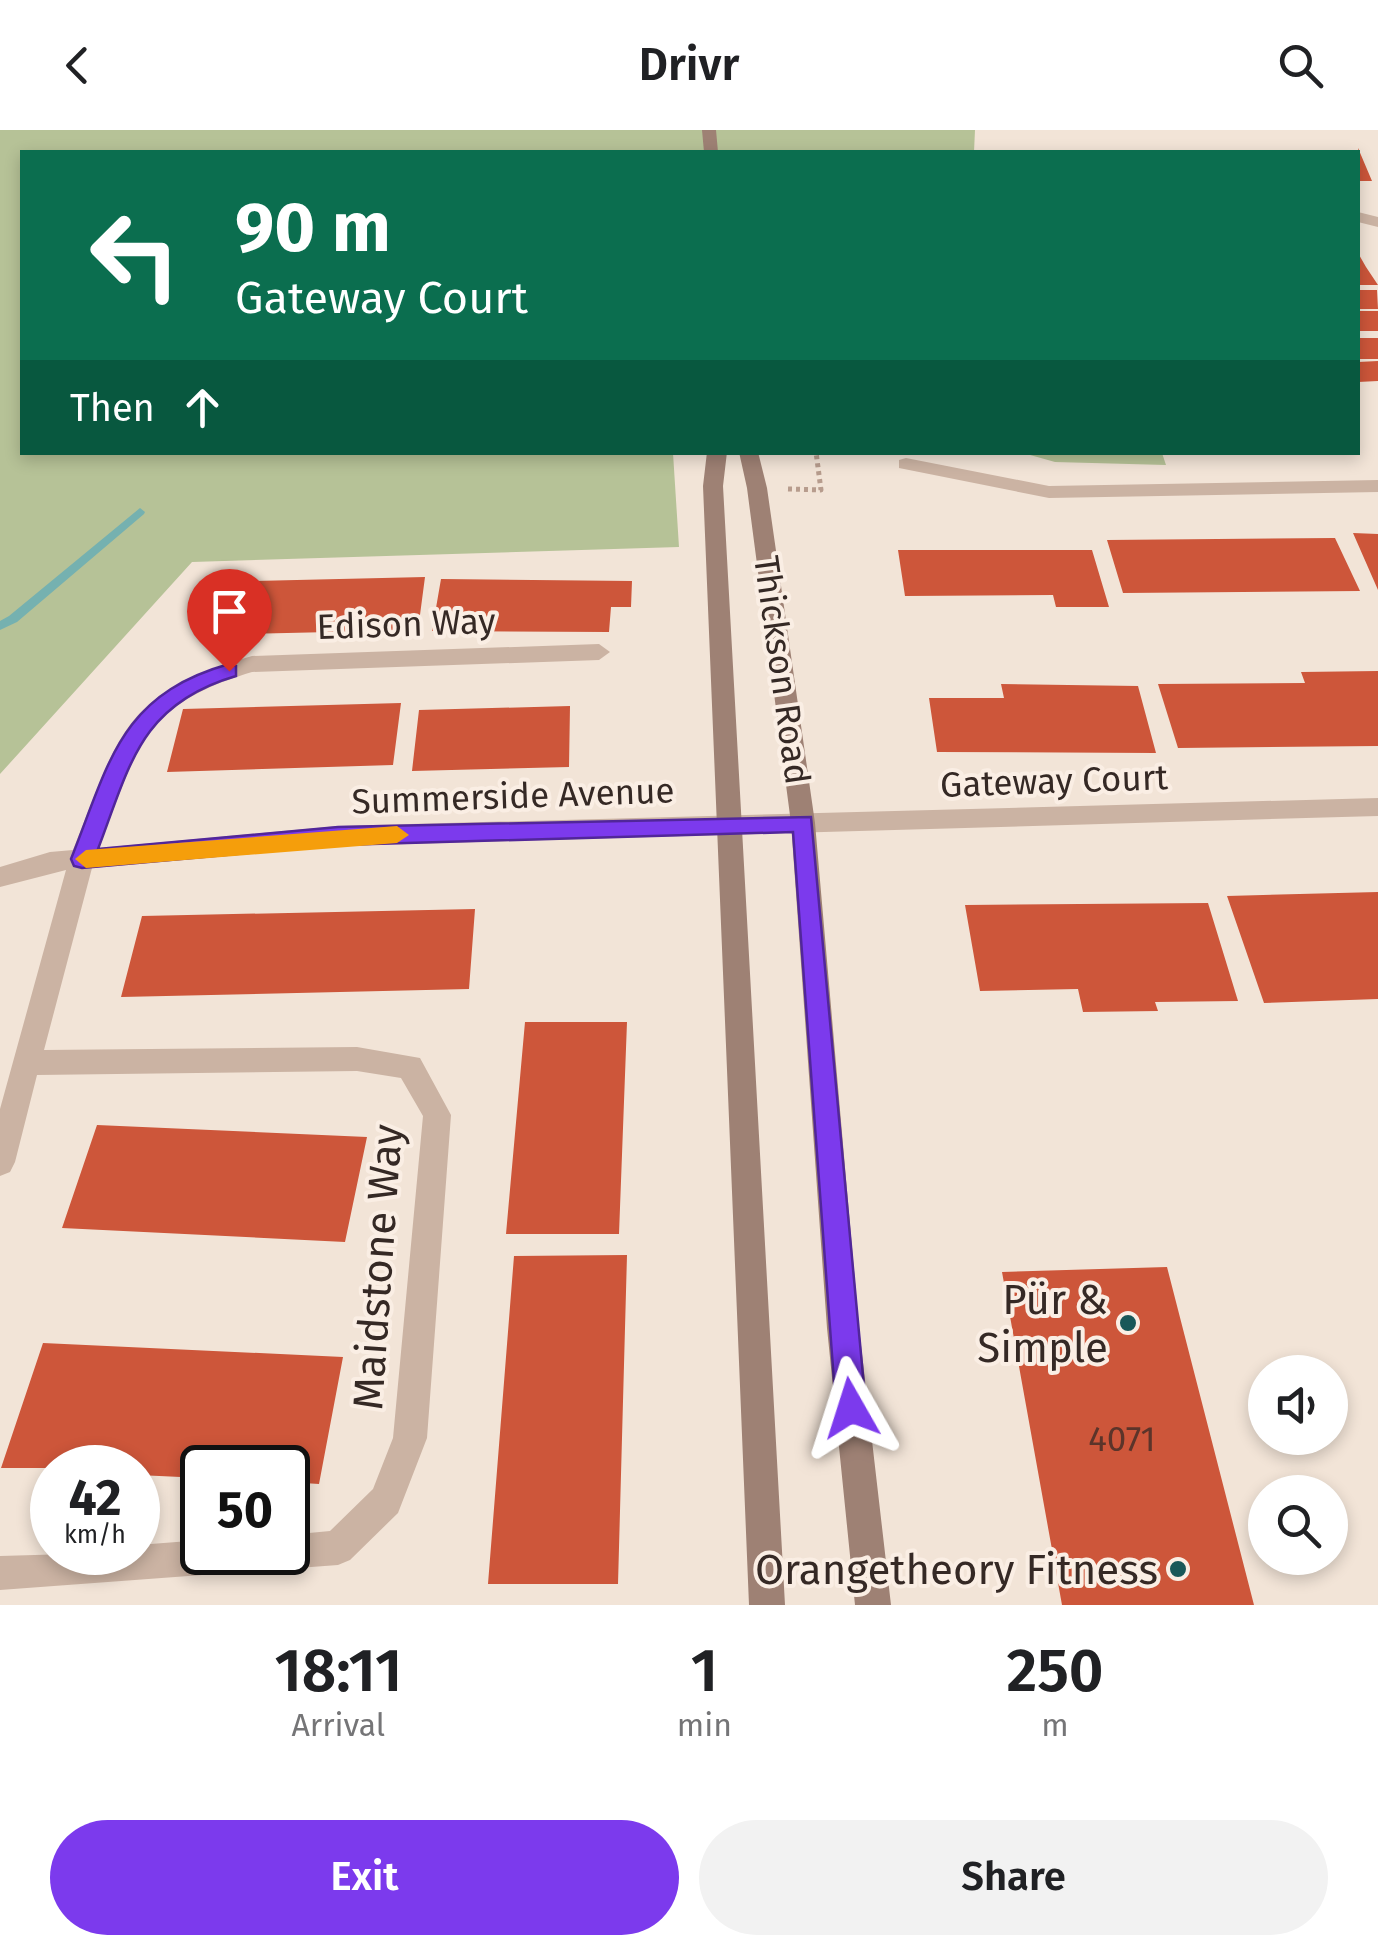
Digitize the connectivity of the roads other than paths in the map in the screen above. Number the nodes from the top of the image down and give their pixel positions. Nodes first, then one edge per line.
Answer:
1 (716, 455) edge
2 (749, 455) edge
3 (906, 464) dead end
4 (1378, 486) edge
5 (599, 652) dead end
6 (1378, 807) edge
7 (803, 823) junction
8 (731, 824) junction
9 (82, 859) junction
10 (0, 877) edge
11 (27, 1062) junction
12 (0, 1162) edge
13 (310, 1550) edge
14 (180, 1560) edge
15 (0, 1573) edge
16 (767, 1605) edge
17 (873, 1605) edge

1 - 8 main road, Thickson Road
2 - 7 main road, Thickson Road
3 - 4 street
5 - 9 street, Edison Way
6 - 7 street, Gateway Court
7 - 8 street, Gateway Court
7 - 17 main road, Thickson Road
8 - 9 street, Summerside Avenue
8 - 16 main road, Thickson Road
9 - 10 street, Summerside Avenue
9 - 11 street
11 - 12 street
11 - 13 street, Maidstone Way
14 - 15 street

